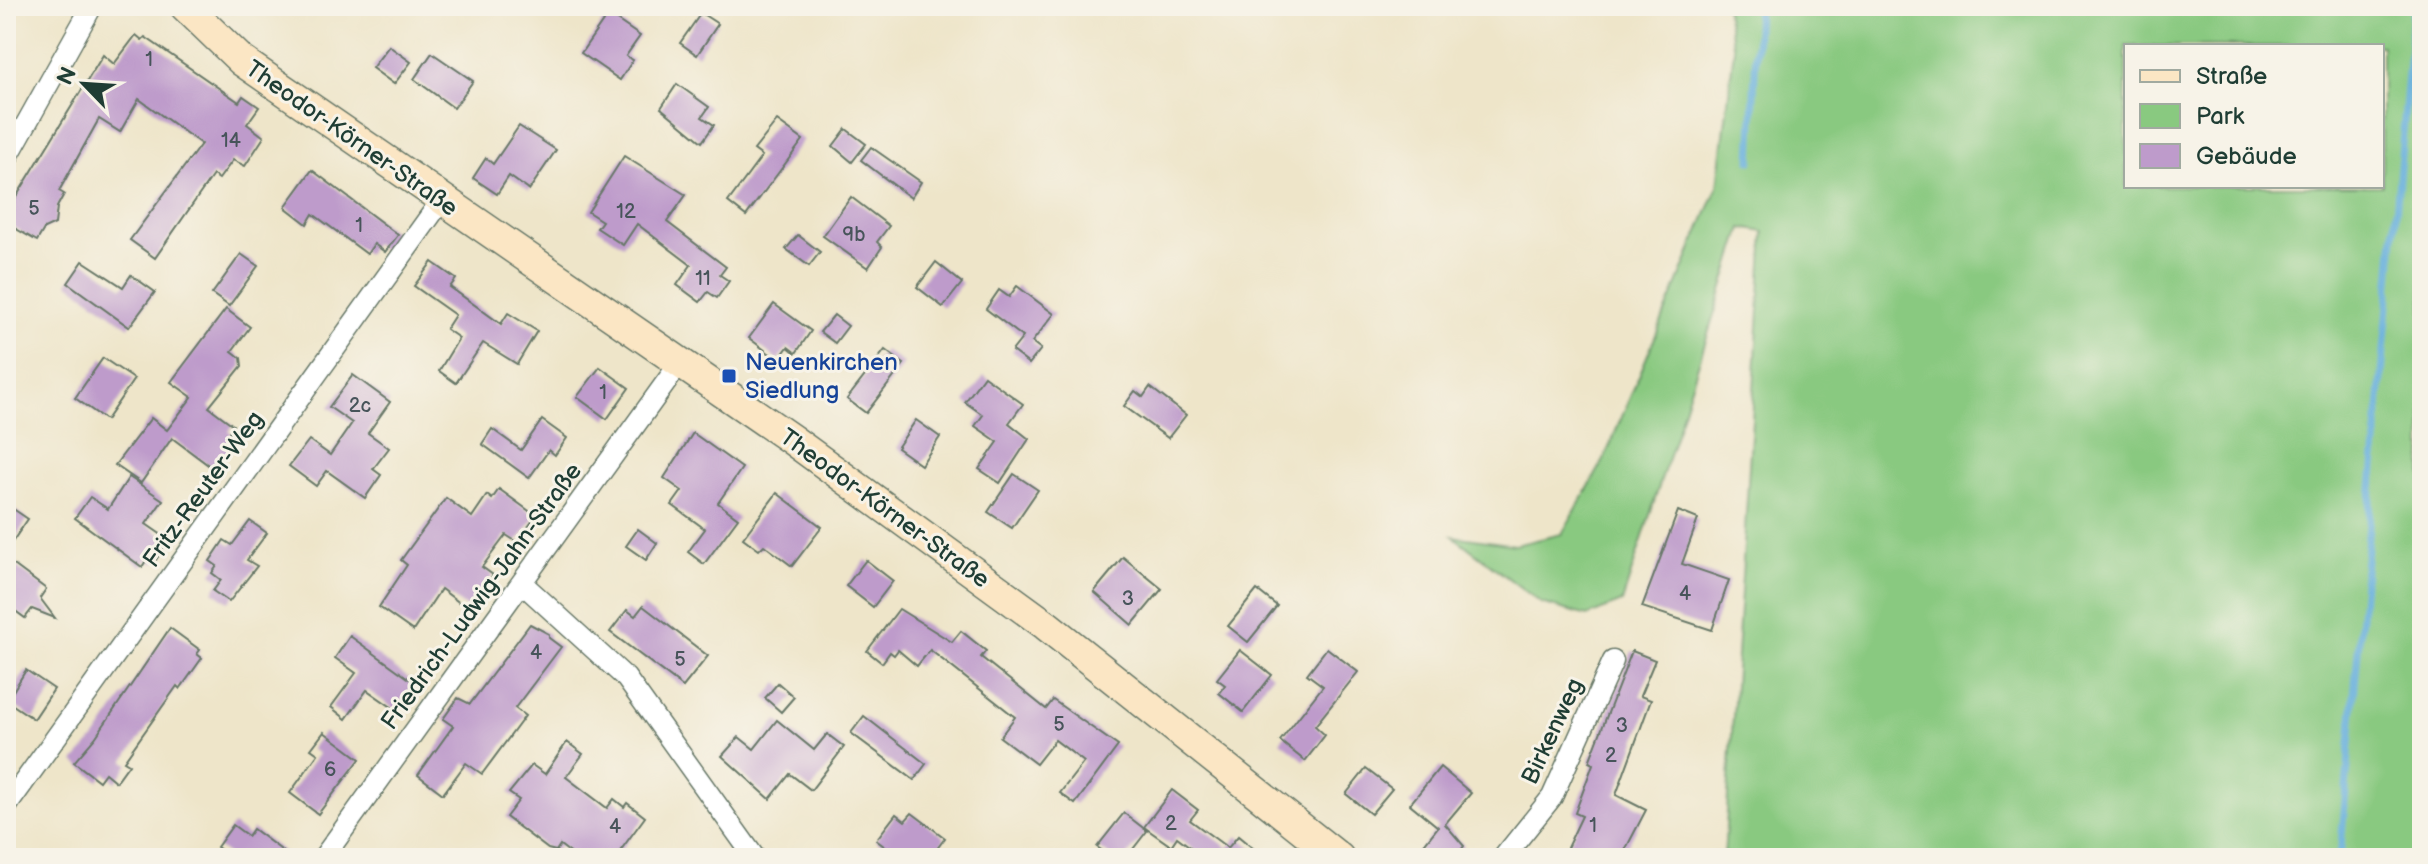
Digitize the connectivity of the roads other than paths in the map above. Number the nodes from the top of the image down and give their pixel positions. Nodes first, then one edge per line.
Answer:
1 (92, 6) edge
2 (185, 6) edge
3 (6, 160) edge
4 (441, 201) junction
5 (680, 363) junction
6 (523, 584) junction
7 (1613, 661) dead end
8 (6, 807) edge
9 (323, 858) edge
10 (755, 858) edge
11 (1339, 858) edge
12 (1503, 858) edge

1 - 3 street
2 - 4 street, Theodor-Körner-Straße
4 - 5 street, Theodor-Körner-Straße
4 - 8 street, Fritz-Reuter-Weg
5 - 6 street, Friedrich-Ludwig-Jahn-Straße
5 - 11 street, Theodor-Körner-Straße
6 - 9 street, Friedrich-Ludwig-Jahn-Straße
6 - 10 street
7 - 12 street, Birkenweg

